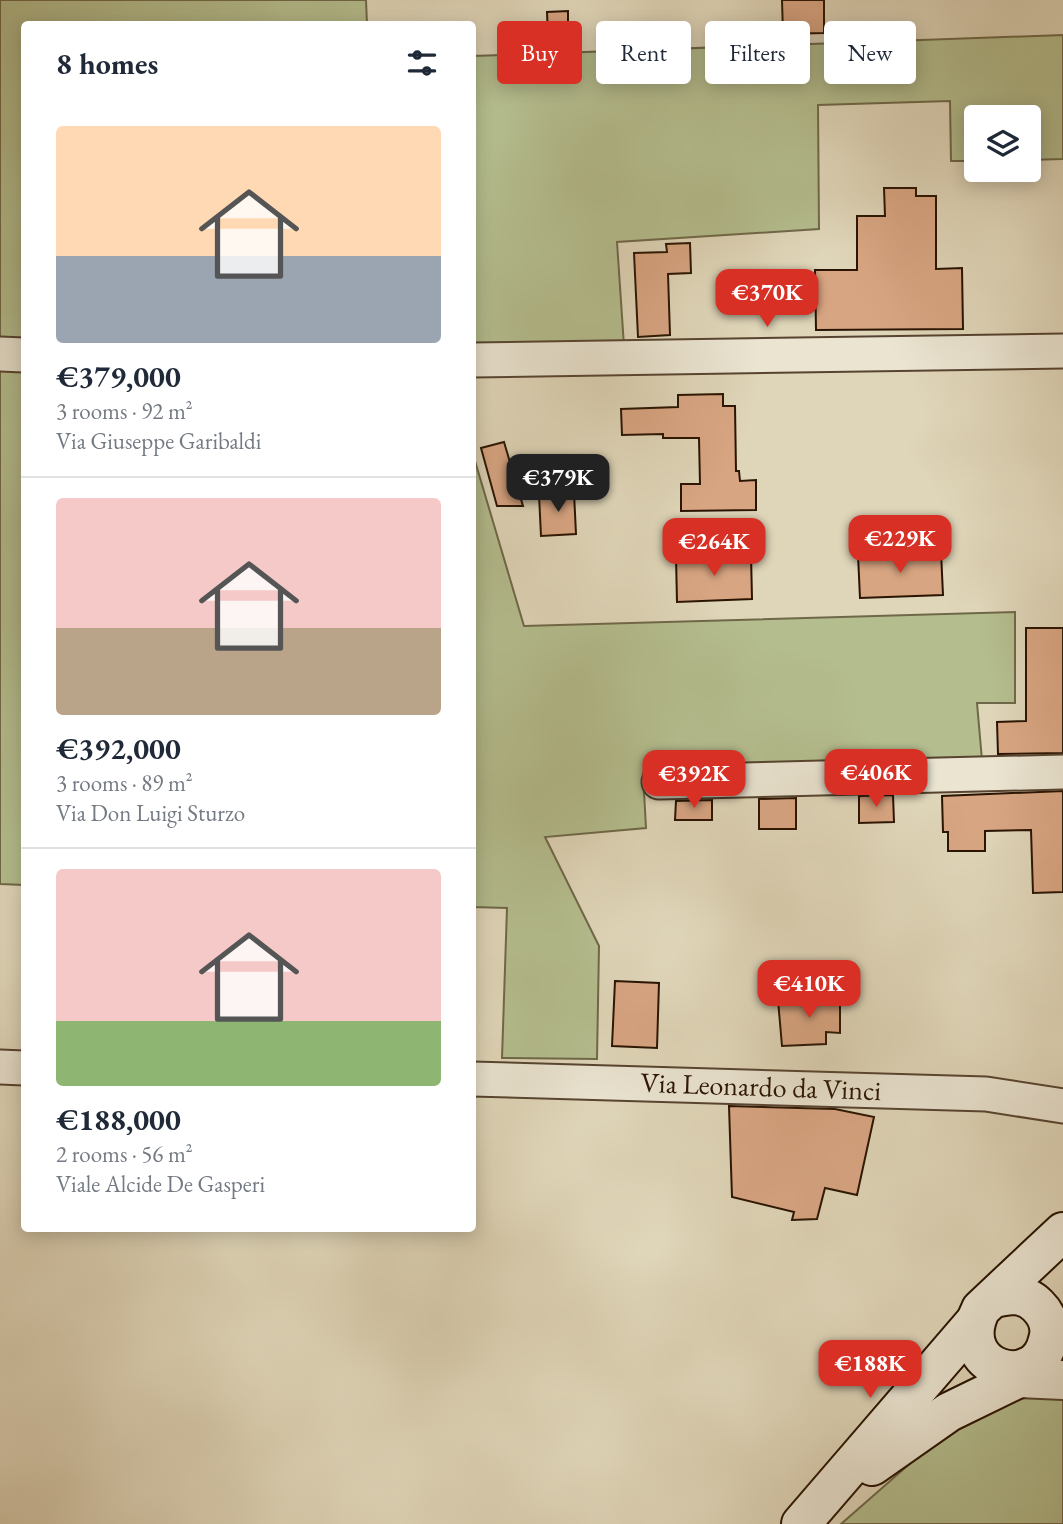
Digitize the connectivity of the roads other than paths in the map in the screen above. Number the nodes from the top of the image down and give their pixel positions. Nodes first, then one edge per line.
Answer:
1 (1063, 351) edge
2 (0, 354) edge
3 (21, 355) edge
4 (476, 360) edge
5 (1063, 772) edge
6 (659, 782) dead end
7 (0, 1067) edge
8 (21, 1068) edge
9 (476, 1079) edge
10 (1058, 1107) edge
11 (1063, 1210) edge
12 (1063, 1232) edge
13 (1034, 1256) junction
14 (983, 1311) junction
15 (1055, 1320) edge
16 (1015, 1371) junction
17 (1063, 1380) edge
18 (806, 1520) edge

1 - 4 street
2 - 3 street
5 - 6 street
7 - 8 street
9 - 10 street, Via Leonardo da Vinci
11 - 13 street
12 - 13 main road
13 - 14 main road
14 - 15 main road
14 - 16 main road
14 - 18 main road
15 - 16 main road
16 - 17 main road
16 - 18 main road

